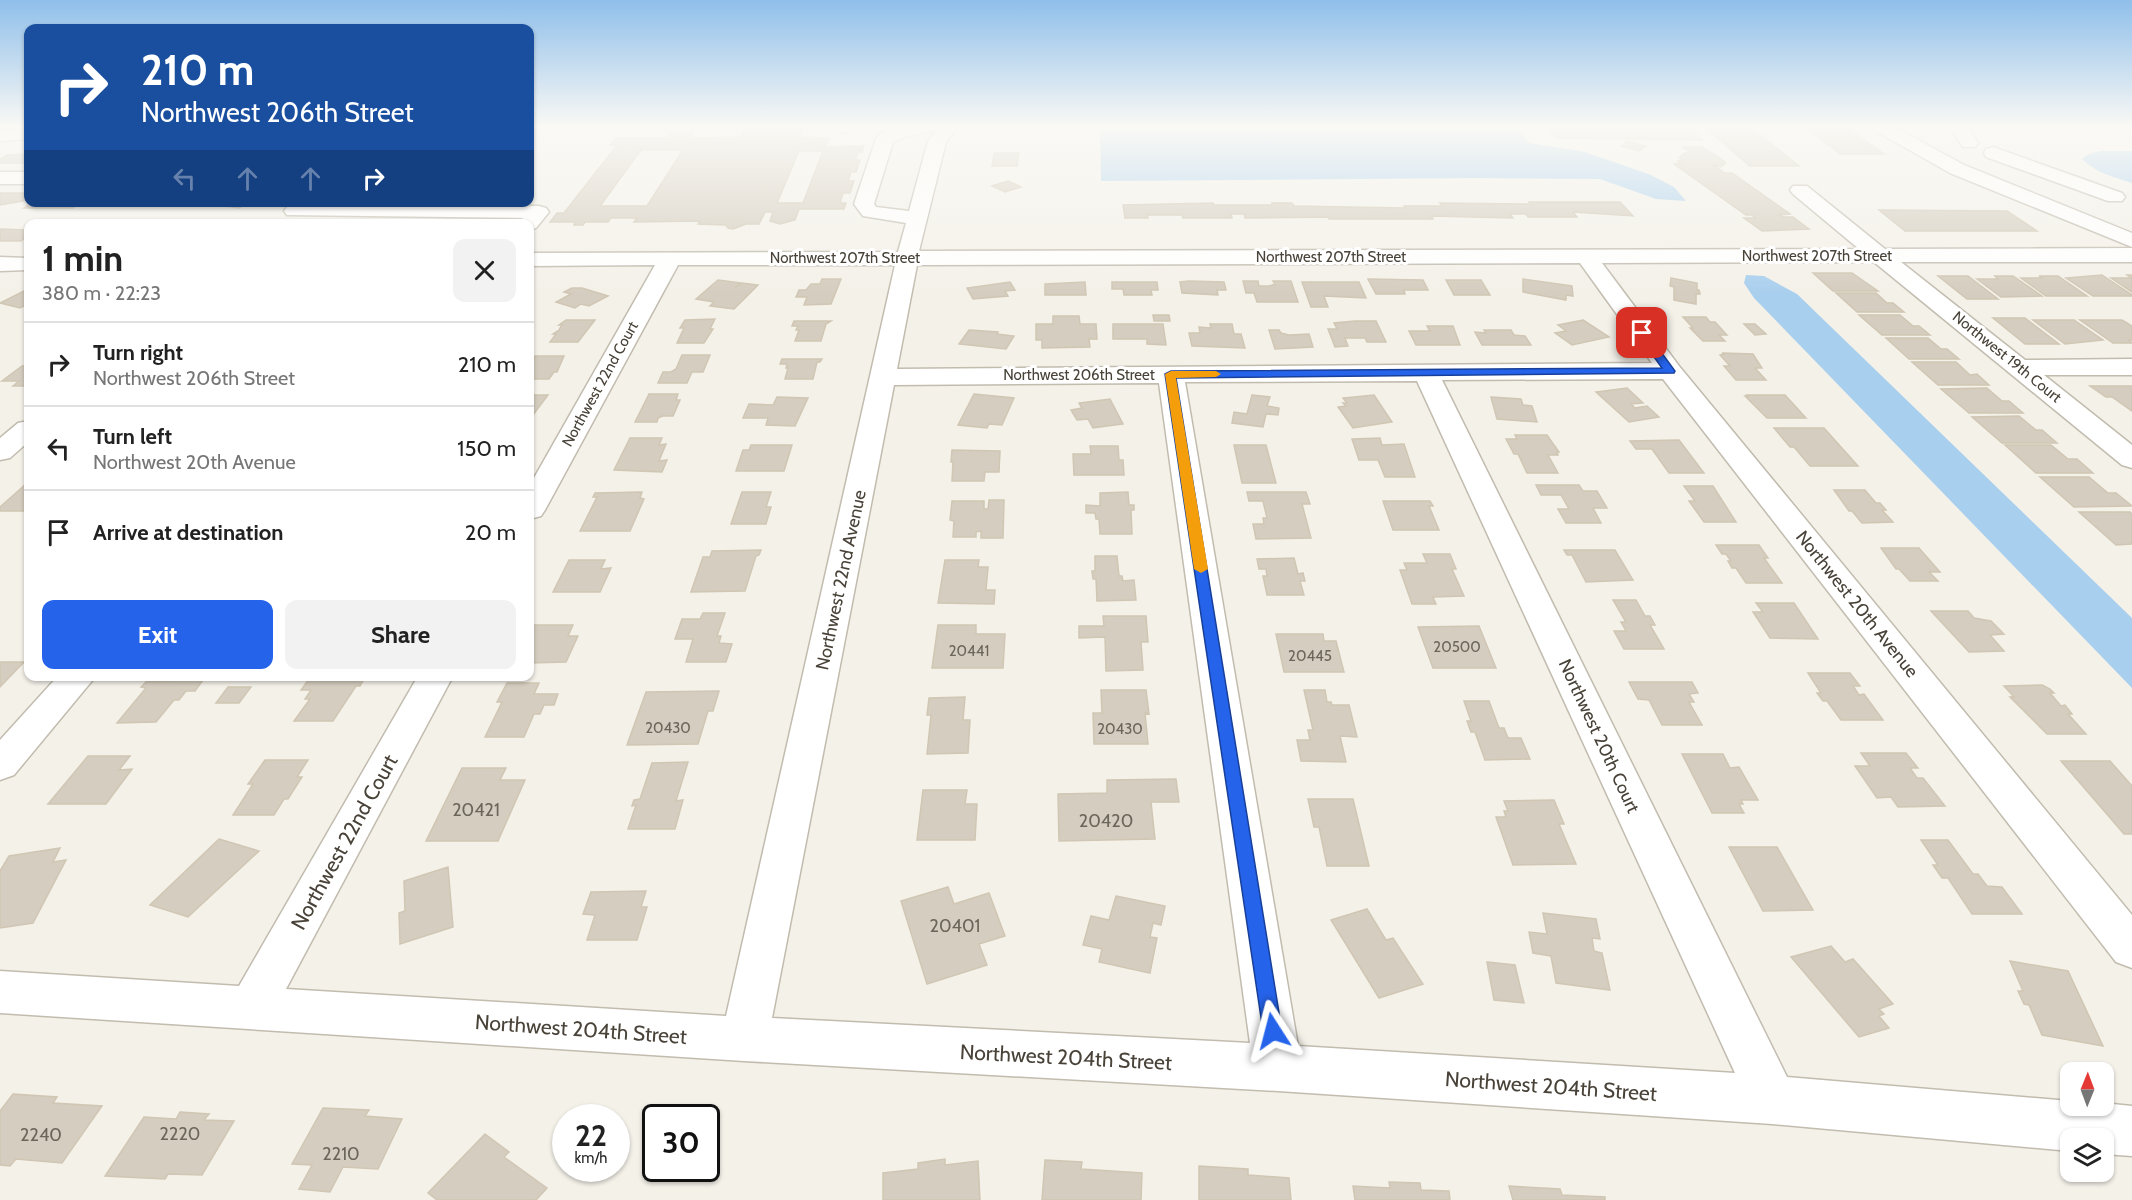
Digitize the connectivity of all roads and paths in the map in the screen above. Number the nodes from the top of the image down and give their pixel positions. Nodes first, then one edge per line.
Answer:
1 (871, 182) edge
2 (926, 182) edge
3 (1987, 182) edge
4 (2079, 182) edge
5 (2124, 197) edge
6 (2027, 199) junction
7 (292, 212) edge
8 (917, 218) junction
9 (533, 219) edge
10 (2132, 241) edge
11 (1595, 251) junction
12 (2132, 255) edge
13 (1882, 256) junction
14 (1911, 256) junction
15 (539, 258) edge
16 (796, 258) junction
17 (907, 258) junction
18 (670, 259) junction
19 (2132, 367) edge
20 (2021, 368) junction
21 (1670, 371) junction
22 (1426, 373) junction
23 (1171, 374) junction
24 (884, 377) junction
25 (24, 432) edge
26 (0, 453) edge
27 (2132, 459) edge
28 (534, 503) edge
29 (75, 681) edge
30 (433, 681) edge
31 (0, 765) edge
32 (2132, 948) edge
33 (0, 992) edge
34 (252, 1007) junction
35 (744, 1039) junction
36 (1278, 1068) junction
37 (1772, 1100) junction
38 (2132, 1131) edge

1 - 8 street
2 - 8 street, Northwest 22nd Avenue
3 - 6 street
4 - 5 street
5 - 6 street
6 - 10 street
7 - 9 street
8 - 17 street, Northwest 22nd Avenue
11 - 13 street, Northwest 207th Street
11 - 17 street, Northwest 207th Street
11 - 21 street, Northwest 20th Avenue
12 - 14 street, Northwest 207th Street
13 - 14 street, Northwest 207th Street
13 - 14 street, Northwest 19th Court
13 - 20 street, Northwest 19th Court
15 - 16 street
15 - 18 street, Northwest 207th Street
16 - 17 street, Northwest 207th Street
16 - 18 street, Northwest 207th Street
17 - 24 street, Northwest 22nd Avenue
18 - 28 street, Northwest 22nd Court
19 - 20 street
20 - 27 street, Northwest 19th Court
21 - 22 street, Northwest 206th Street
21 - 32 street, Northwest 20th Avenue
22 - 23 street, Northwest 206th Street
22 - 37 street, Northwest 20th Court
23 - 24 street, Northwest 206th Street
23 - 36 street
24 - 35 street, Northwest 22nd Avenue
25 - 26 street
29 - 31 street
30 - 34 street, Northwest 22nd Court
33 - 34 street, Northwest 204th Street
34 - 35 street, Northwest 204th Street
35 - 36 street, Northwest 204th Street
36 - 37 street, Northwest 204th Street
37 - 38 street, Northwest 204th Street

